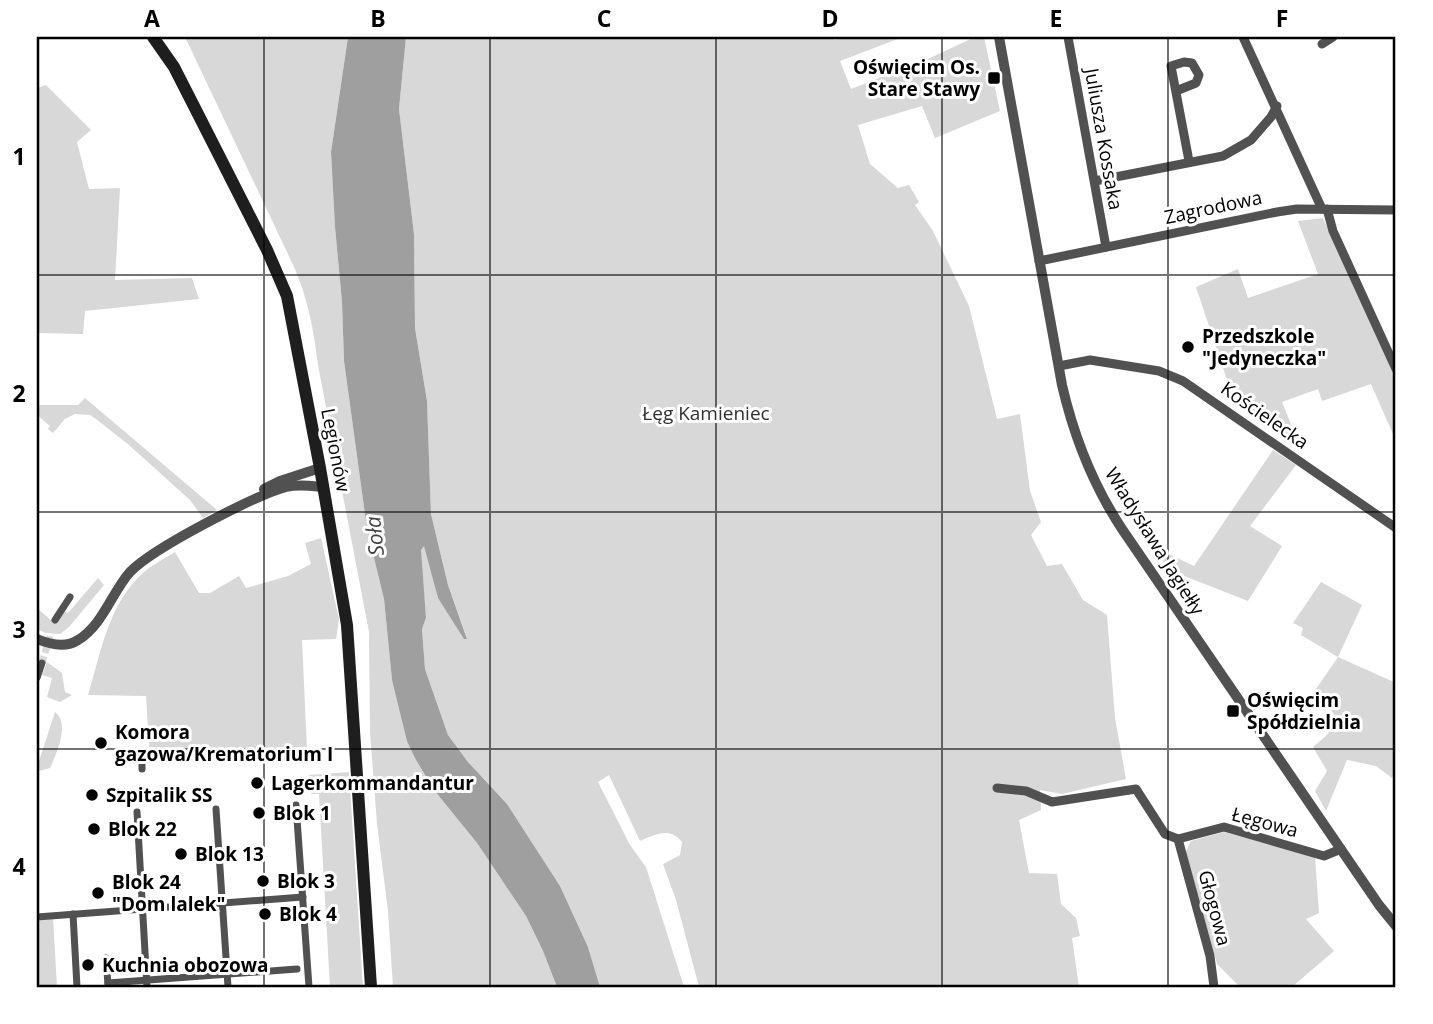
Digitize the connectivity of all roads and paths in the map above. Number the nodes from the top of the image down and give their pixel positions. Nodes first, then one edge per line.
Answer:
1 (153, 37) edge
2 (999, 37) edge
3 (1068, 37) edge
4 (1243, 37) edge
5 (1333, 37) edge
6 (1322, 44) dead end
7 (1176, 91) dead end
8 (1277, 106) junction
9 (1189, 161) junction
10 (1095, 181) junction
11 (1325, 209) junction
12 (1396, 210) edge
13 (1106, 247) junction
14 (1039, 261) junction
15 (1059, 366) junction
16 (1396, 369) edge
17 (320, 468) junction
18 (324, 487) junction
19 (226, 514) junction
20 (1396, 528) edge
21 (70, 597) dead end
22 (55, 620) tunnel mouth
23 (37, 639) edge
24 (42, 663) dead end
25 (37, 678) edge
26 (997, 788) dead end
27 (296, 805) dead end
28 (215, 809) dead end
29 (137, 812) dead end
30 (1178, 839) junction
31 (1341, 849) junction
32 (303, 897) junction
33 (222, 903) junction
34 (143, 909) junction
35 (73, 914) junction
36 (37, 917) edge
37 (1396, 926) edge
38 (106, 958) dead end
39 (297, 969) dead end
40 (227, 974) junction
41 (147, 984) edge
42 (108, 985) edge
43 (76, 987) edge
44 (228, 987) edge
45 (309, 987) edge
46 (370, 987) edge
47 (1214, 987) edge

1 - 17 main road, Legionów
2 - 14 street, Władysława Jagiełły
3 - 10 street, Juliusza Kossaka
4 - 8 street
5 - 6 street
7 - 9 street
8 - 9 street
8 - 11 street
9 - 10 street
10 - 13 street, Juliusza Kossaka
11 - 12 street, Zagrodowa
11 - 13 street, Zagrodowa
11 - 16 street
13 - 14 street, Zagrodowa
14 - 15 street, Władysława Jagiełły
15 - 20 street, Kościelecka
15 - 31 street, Władysława Jagiełły
17 - 18 main road, Legionów
17 - 19 street
18 - 19 street
18 - 46 main road, Legionów
19 - 23 street
21 - 22 street
24 - 25 street
26 - 30 street
27 - 32 street
28 - 33 street
29 - 34 street
30 - 31 street, Łęgowa
30 - 47 street, Głogowa
31 - 37 street, Władysława Jagiełły
32 - 33 street
32 - 45 street
33 - 34 street
33 - 40 street
34 - 35 street
34 - 41 street
35 - 36 street
35 - 43 street
38 - 42 street
39 - 40 street
40 - 41 street
40 - 44 street
41 - 42 street

